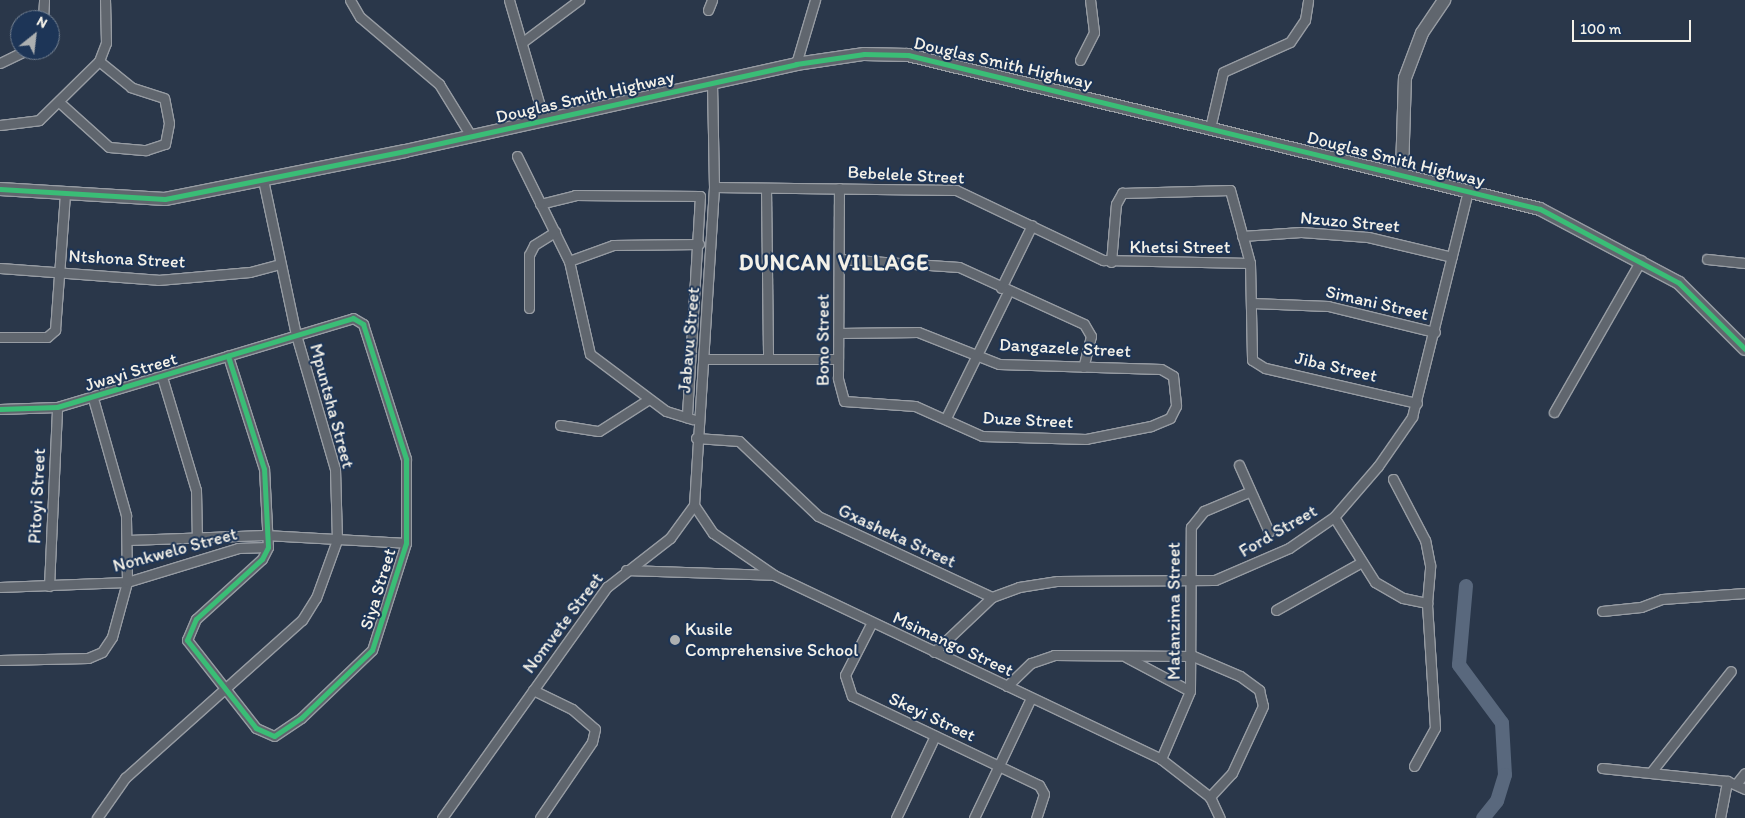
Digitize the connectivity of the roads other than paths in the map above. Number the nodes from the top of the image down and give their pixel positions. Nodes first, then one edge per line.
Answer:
1 (105, 0) edge
2 (350, 0) edge
3 (509, 0) edge
4 (579, 0) edge
5 (712, 0) edge
6 (815, 0) edge
7 (1090, 0) edge
8 (1308, 0) edge
9 (1444, 0) edge
10 (708, 10) dead end
11 (524, 41) junction
12 (1080, 60) dead end
13 (99, 61) junction
14 (796, 64) junction
15 (712, 83) junction
16 (60, 102) junction
17 (544, 120) junction
18 (0, 125) edge
19 (1210, 128) junction
20 (471, 136) junction
21 (517, 156) dead end
22 (1402, 172) junction
23 (264, 180) junction
24 (714, 187) junction
25 (0, 188) edge
26 (766, 188) junction
27 (839, 188) junction
28 (1468, 190) junction
29 (65, 195) junction
30 (540, 204) junction
31 (1032, 225) junction
32 (555, 232) junction
33 (1242, 236) junction
34 (700, 244) junction
35 (1452, 256) junction
36 (840, 258) junction
37 (1638, 258) junction
38 (1707, 259) dead end
39 (569, 261) junction
40 (1111, 262) junction
41 (1250, 263) junction
42 (1745, 263) edge
43 (280, 264) junction
44 (0, 268) edge
45 (62, 273) junction
46 (1004, 290) junction
47 (1252, 303) junction
48 (529, 308) dead end
49 (353, 318) joint
50 (1434, 332) junction
51 (839, 334) junction
52 (296, 335) junction
53 (0, 337) edge
54 (1745, 349) edge
55 (228, 356) junction
56 (977, 357) junction
57 (704, 359) junction
58 (768, 359) junction
59 (838, 359) junction
60 (1084, 367) junction
61 (162, 377) junction
62 (93, 398) junction
63 (650, 399) junction
64 (844, 401) joint
65 (1417, 403) junction
66 (1176, 406) joint
67 (57, 407) junction
68 (0, 409) edge
69 (1554, 412) dead end
70 (688, 418) junction
71 (946, 418) junction
72 (698, 420) junction
73 (560, 425) dead end
74 (696, 438) junction
75 (1239, 466) dead end
76 (1393, 479) dead end
77 (1249, 492) junction
78 (694, 505) junction
79 (1334, 517) junction
80 (1269, 532) dead end
81 (265, 534) junction
82 (128, 540) junction
83 (197, 540) junction
84 (336, 540) junction
85 (406, 544) junction
86 (268, 547) junction
87 (1362, 562) junction
88 (626, 570) junction
89 (774, 575) junction
90 (127, 582) junction
91 (1194, 583) junction
92 (49, 586) junction
93 (0, 587) edge
94 (1745, 593) edge
95 (992, 598) junction
96 (1427, 603) junction
97 (1276, 610) dead end
98 (1602, 612) dead end
99 (870, 624) junction
100 (934, 652) junction
101 (1124, 656) junction
102 (1193, 656) junction
103 (0, 660) edge
104 (1731, 671) dead end
105 (1007, 686) junction
106 (533, 690) junction
107 (1190, 690) junction
108 (226, 691) junction
109 (1030, 700) junction
110 (935, 736) junction
111 (1161, 760) junction
112 (998, 766) junction
113 (1414, 766) dead end
114 (1602, 768) dead end
115 (1652, 772) junction
116 (1745, 773) edge
117 (1732, 783) junction
118 (1745, 789) edge
119 (1210, 797) junction
120 (98, 818) edge
121 (442, 818) edge
122 (540, 818) edge
123 (896, 818) edge
124 (974, 818) edge
125 (1036, 818) edge
126 (1220, 818) edge
127 (1720, 818) edge

1 - 13 street
2 - 20 street
3 - 11 street
4 - 11 street
5 - 10 street
6 - 14 street
7 - 12 street
8 - 19 street
9 - 22 street
11 - 17 street
13 - 16 street
13 - 16 street
14 - 15 street, Douglas Smith Highway
14 - 19 street, Douglas Smith Highway
15 - 17 street, Douglas Smith Highway
15 - 24 street, Jabavu Street
16 - 18 street
17 - 20 street, Douglas Smith Highway
19 - 22 street, Douglas Smith Highway
20 - 23 street, Douglas Smith Highway
21 - 30 street
22 - 28 street, Douglas Smith Highway
23 - 29 street, Douglas Smith Highway
23 - 43 street, Mpuntsha Street
24 - 26 street, Bebelele Street
24 - 57 street, Jabavu Street
25 - 29 street, Douglas Smith Highway
26 - 27 street, Bebelele Street
26 - 58 street
27 - 31 street, Bebelele Street
27 - 36 street, Bono Street
28 - 35 street, Ford Street
28 - 37 street, Douglas Smith Highway
29 - 45 street
30 - 32 street
30 - 34 street
31 - 40 street, Bebelele Street
31 - 46 street
32 - 39 street
32 - 48 street
33 - 35 street, Nzuzo Street
33 - 40 street
33 - 41 street
34 - 39 street
34 - 70 street
35 - 50 street, Ford Street
36 - 46 street
36 - 51 street, Bono Street
37 - 54 street, Douglas Smith Highway
37 - 69 street
38 - 42 street
39 - 63 street
40 - 41 street, Khetsi Street
41 - 47 street
43 - 45 street, Ntshona Street
43 - 52 street, Mpuntsha Street
44 - 45 street, Ntshona Street
45 - 53 street
46 - 56 street
46 - 60 street
47 - 50 street, Simani Street
47 - 65 street, Jiba Street
49 - 52 street, Jwayi Street
49 - 85 street, Siya Street
50 - 65 street, Ford Street
51 - 56 street, Dangazele Street
51 - 59 street, Bono Street
52 - 55 street, Jwayi Street
52 - 84 street, Mpuntsha Street
55 - 61 street, Jwayi Street
55 - 81 street
56 - 60 street, Dangazele Street
56 - 71 street
57 - 58 street
57 - 72 street, Jabavu Street
58 - 59 street
59 - 64 street, Bono Street
60 - 66 street, Dangazele Street
61 - 62 street, Jwayi Street
61 - 83 street
62 - 67 street, Jwayi Street
62 - 82 street
63 - 70 street
63 - 73 street
64 - 71 street, Duze Street
65 - 79 street, Ford Street
66 - 71 street, Duze Street
67 - 68 street, Jwayi Street
67 - 92 street, Pitoyi Street
70 - 72 street
72 - 74 street, Jabavu Street
74 - 78 street, Jabavu Street
74 - 95 street, Gxasheka Street
75 - 77 street
76 - 96 street
77 - 80 street
77 - 91 street, Matanzima Street
78 - 88 street
78 - 89 street, Msimango Street
79 - 87 street
79 - 91 street, Ford Street
81 - 83 street
81 - 84 street
81 - 86 street
82 - 83 street
82 - 90 street
84 - 85 street
84 - 108 street, Mpuntsha Street
85 - 108 street, Siya Street
86 - 90 street, Nonkwelo Street
86 - 108 street
87 - 96 street
87 - 97 street
88 - 89 street, Nomvete Street
88 - 106 street, Nomvete Street
89 - 99 street, Msimango Street
90 - 92 street, Nonkwelo Street
90 - 103 street
91 - 95 street, Ford Street
91 - 102 street, Matanzima Street
92 - 93 street, Nonkwelo Street
94 - 98 street
95 - 100 street, Ford Street
96 - 113 street
99 - 100 street, Msimango Street
99 - 110 street, Skeyi Street
100 - 105 street, Msimango Street
101 - 102 street
101 - 105 street
101 - 107 street
102 - 107 street, Matanzima Street
102 - 119 street
104 - 115 street
105 - 109 street, Msimango Street
106 - 121 street, Nomvete Street
106 - 122 street
107 - 111 street, Matanzima Street
108 - 120 street, Mpuntsha Street
109 - 111 street, Msimango Street
109 - 112 street
110 - 112 street, Skeyi Street
110 - 123 street
111 - 119 street, Msimango Street
112 - 124 street
112 - 125 street, Skeyi Street
114 - 115 street
115 - 117 street
116 - 117 street
117 - 118 street
117 - 127 street
119 - 126 street

